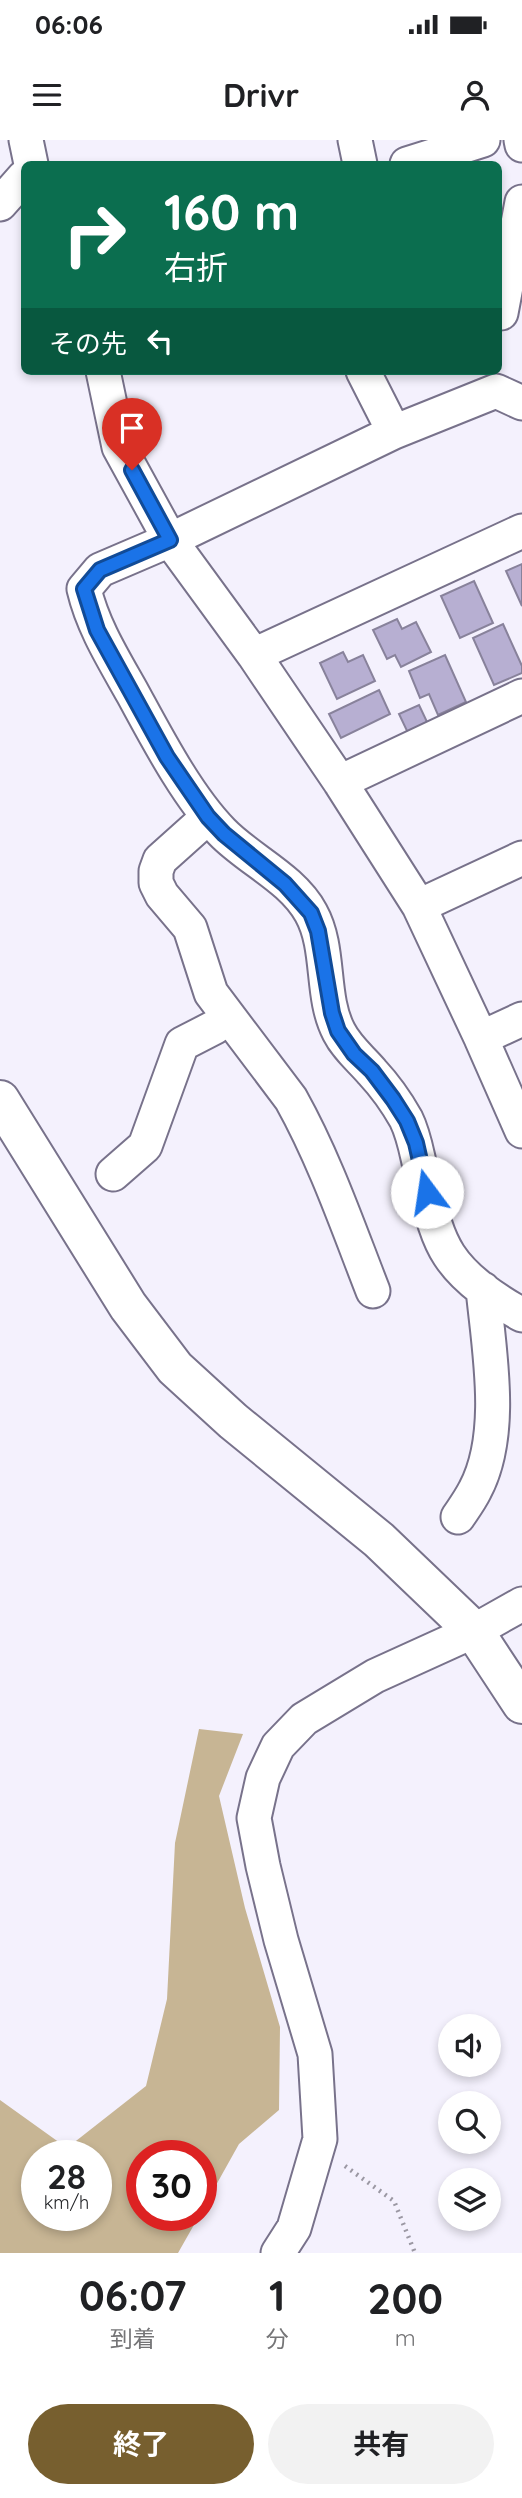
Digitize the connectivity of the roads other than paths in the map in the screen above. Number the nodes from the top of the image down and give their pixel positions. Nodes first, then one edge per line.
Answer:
1 (26, 140) edge
2 (355, 140) edge
3 (483, 140) edge
4 (30, 161) edge
5 (359, 161) edge
6 (416, 161) edge
7 (21, 180) edge
8 (522, 202) edge
9 (0, 204) edge
10 (507, 315) edge
11 (104, 375) edge
12 (365, 375) edge
13 (522, 403) edge
14 (394, 432) junction
15 (522, 531) edge
16 (170, 540) junction
17 (254, 655) junction
18 (522, 696) edge
19 (340, 782) junction
20 (208, 817) junction
21 (522, 858) edge
22 (419, 906) junction
23 (227, 1016) junction
24 (522, 1019) edge
25 (481, 1038) junction
26 (0, 1100) edge
27 (522, 1130) edge
28 (113, 1174) dead end
29 (483, 1289) junction
30 (373, 1291) dead end
31 (522, 1315) edge
32 (458, 1517) dead end
33 (522, 1604) edge
34 (474, 1631) junction
35 (522, 1704) edge
36 (278, 2253) edge

1 - 4 street
2 - 5 street
3 - 6 street
7 - 9 street
8 - 10 street
11 - 16 street
12 - 14 street
13 - 14 street
14 - 16 street
15 - 17 street
16 - 17 street
16 - 20 street
17 - 19 street
18 - 19 street
19 - 22 street
20 - 23 street
20 - 29 street
21 - 22 street
22 - 25 street
23 - 28 street
23 - 30 street
24 - 25 street
25 - 27 street
26 - 34 street
29 - 31 street
29 - 32 street
33 - 34 street
34 - 35 street
34 - 36 street

